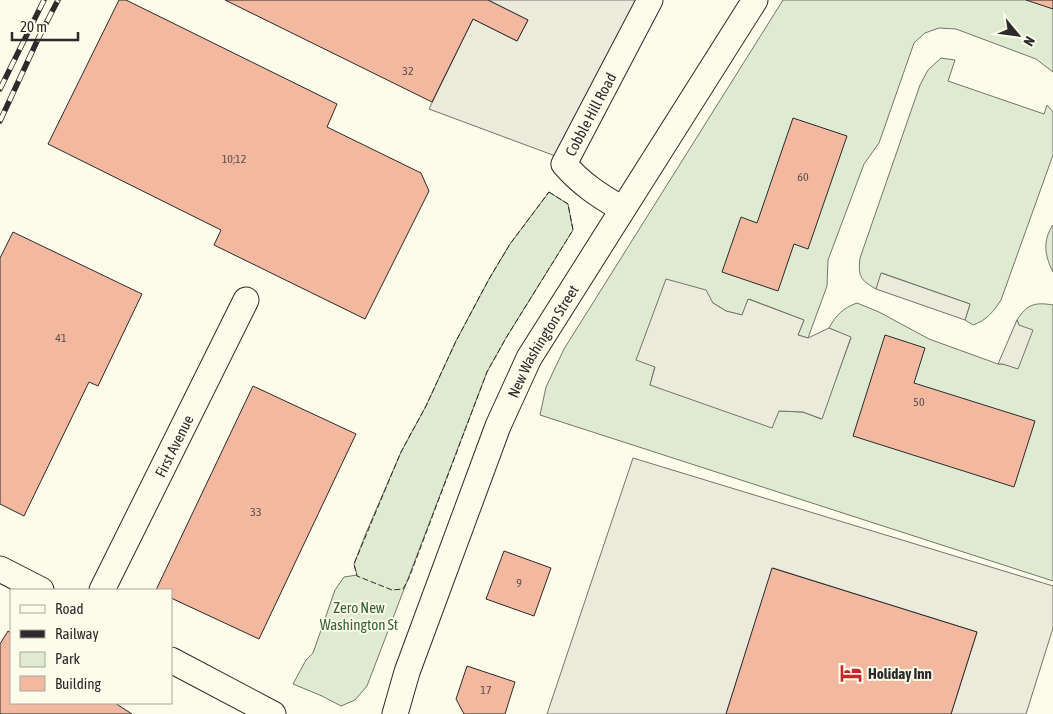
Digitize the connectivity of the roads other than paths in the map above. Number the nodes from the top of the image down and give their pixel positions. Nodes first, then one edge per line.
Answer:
1 (650, 0) edge
2 (755, 0) edge
3 (622, 209) junction
4 (246, 300) dead end
5 (0, 569) edge
6 (39, 589) edge
7 (102, 589) edge
8 (172, 661) edge
9 (273, 714) edge
10 (395, 714) edge

1 - 3 street, Cobble Hill Road
2 - 3 street, New Washington Street
3 - 10 street, New Washington Street
4 - 7 street, First Avenue
5 - 6 street
8 - 9 street

